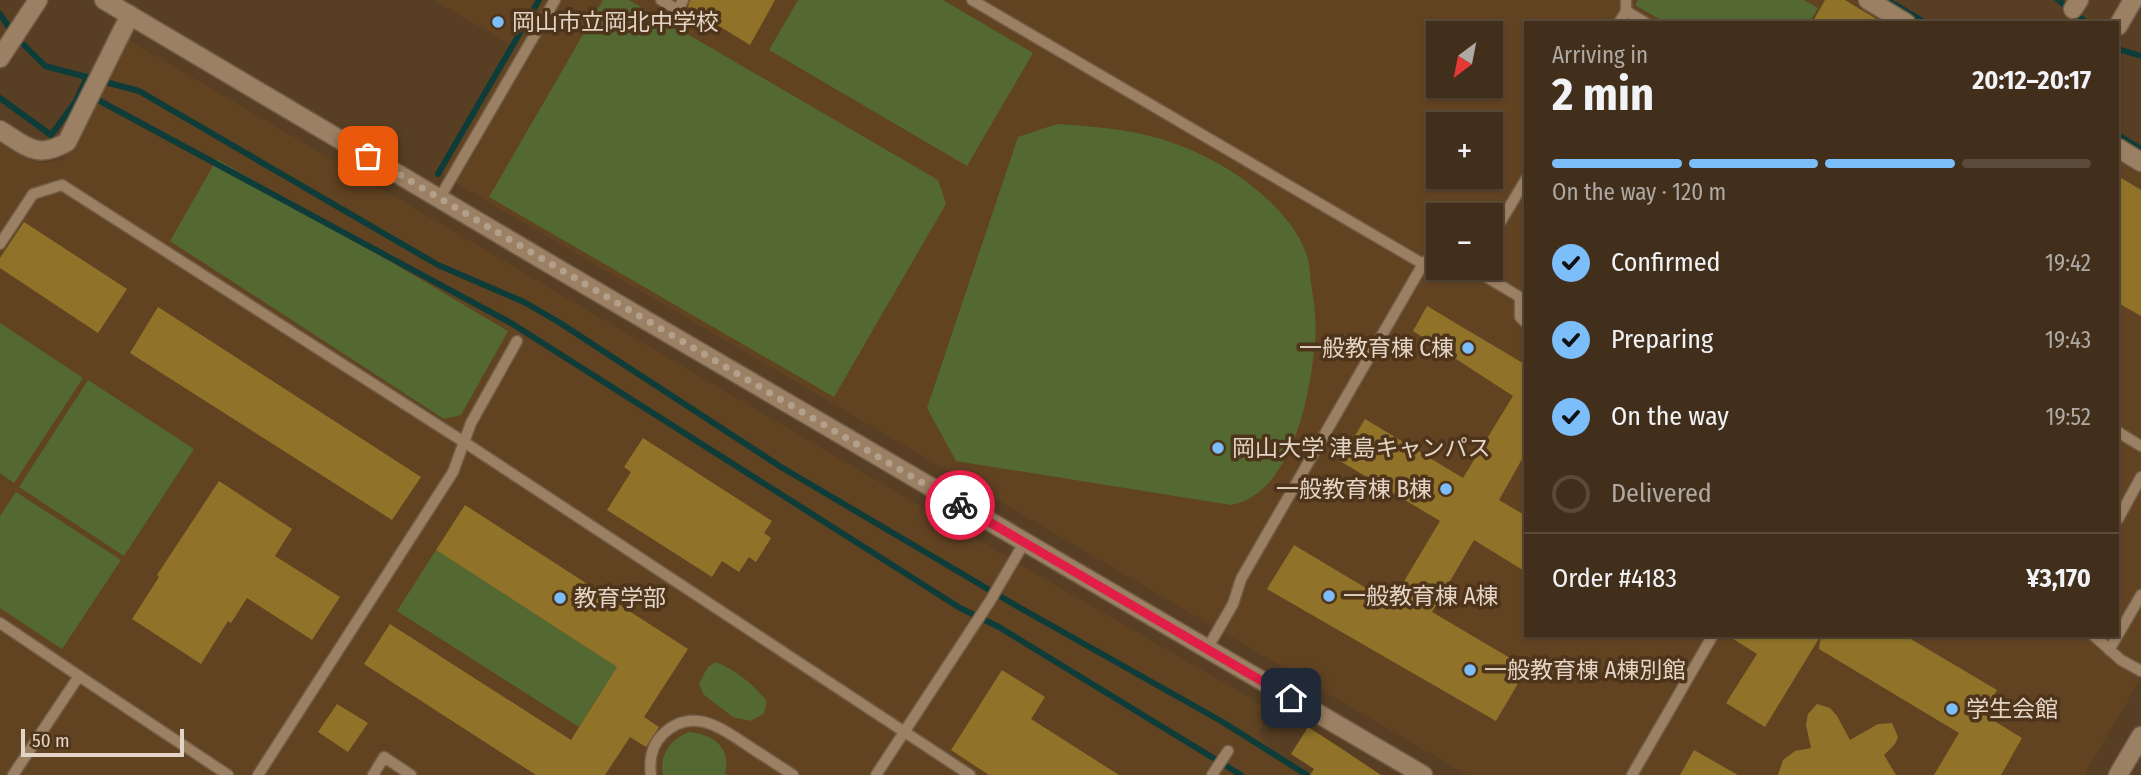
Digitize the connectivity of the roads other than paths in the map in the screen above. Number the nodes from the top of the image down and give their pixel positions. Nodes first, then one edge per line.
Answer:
1 (38, 0) edge
2 (104, 0) edge
3 (555, 0) edge
4 (661, 0) edge
5 (683, 0) edge
6 (972, 0) edge
7 (1868, 0) edge
8 (2133, 0) edge
9 (1626, 6) edge
10 (130, 16) junction
11 (1644, 21) edge
12 (1903, 21) edge
13 (2119, 24) edge
14 (0, 58) edge
15 (0, 130) edge
16 (2119, 149) edge
17 (2141, 162) edge
18 (1524, 182) edge
19 (439, 199) junction
20 (1503, 218) edge
21 (0, 244) edge
22 (1426, 261) edge
23 (1423, 264) junction
24 (1495, 280) edge
25 (1523, 295) edge
26 (1524, 321) edge
27 (517, 341) dead end
28 (2119, 433) edge
29 (464, 442) junction
30 (2141, 446) edge
31 (2141, 477) edge
32 (2119, 517) edge
33 (1024, 542) junction
34 (2141, 595) edge
35 (0, 622) edge
36 (2119, 633) edge
37 (1712, 637) edge
38 (2095, 637) edge
39 (2117, 637) edge
40 (1206, 649) junction
41 (2109, 650) junction
42 (2141, 671) edge
43 (79, 676) junction
44 (904, 733) junction
45 (2141, 736) edge
46 (13, 775) edge
47 (228, 775) edge
48 (258, 775) edge
49 (373, 775) edge
50 (411, 775) edge
51 (651, 775) edge
52 (793, 775) edge
53 (876, 775) edge
54 (970, 775) edge
55 (1423, 775) edge
56 (1632, 775) edge
57 (2118, 775) edge

1 - 14 street
2 - 10 street
3 - 19 lane
4 - 5 lane
6 - 23 lane
7 - 12 street
8 - 13 street
9 - 11 lane
10 - 15 street
10 - 19 street
16 - 17 street
18 - 20 lane
19 - 33 street
21 - 29 lane
22 - 23 lane
23 - 40 lane
24 - 25 lane
25 - 26 lane
27 - 29 lane
28 - 30 lane
29 - 44 lane
29 - 48 lane
31 - 32 lane
33 - 40 street
33 - 44 lane
34 - 36 lane
35 - 43 lane
37 - 56 lane
38 - 41 lane
39 - 41 lane
40 - 55 street
41 - 42 lane
43 - 46 lane
43 - 47 lane
44 - 53 lane
44 - 54 lane
45 - 57 street
49 - 50 lane
51 - 52 lane

